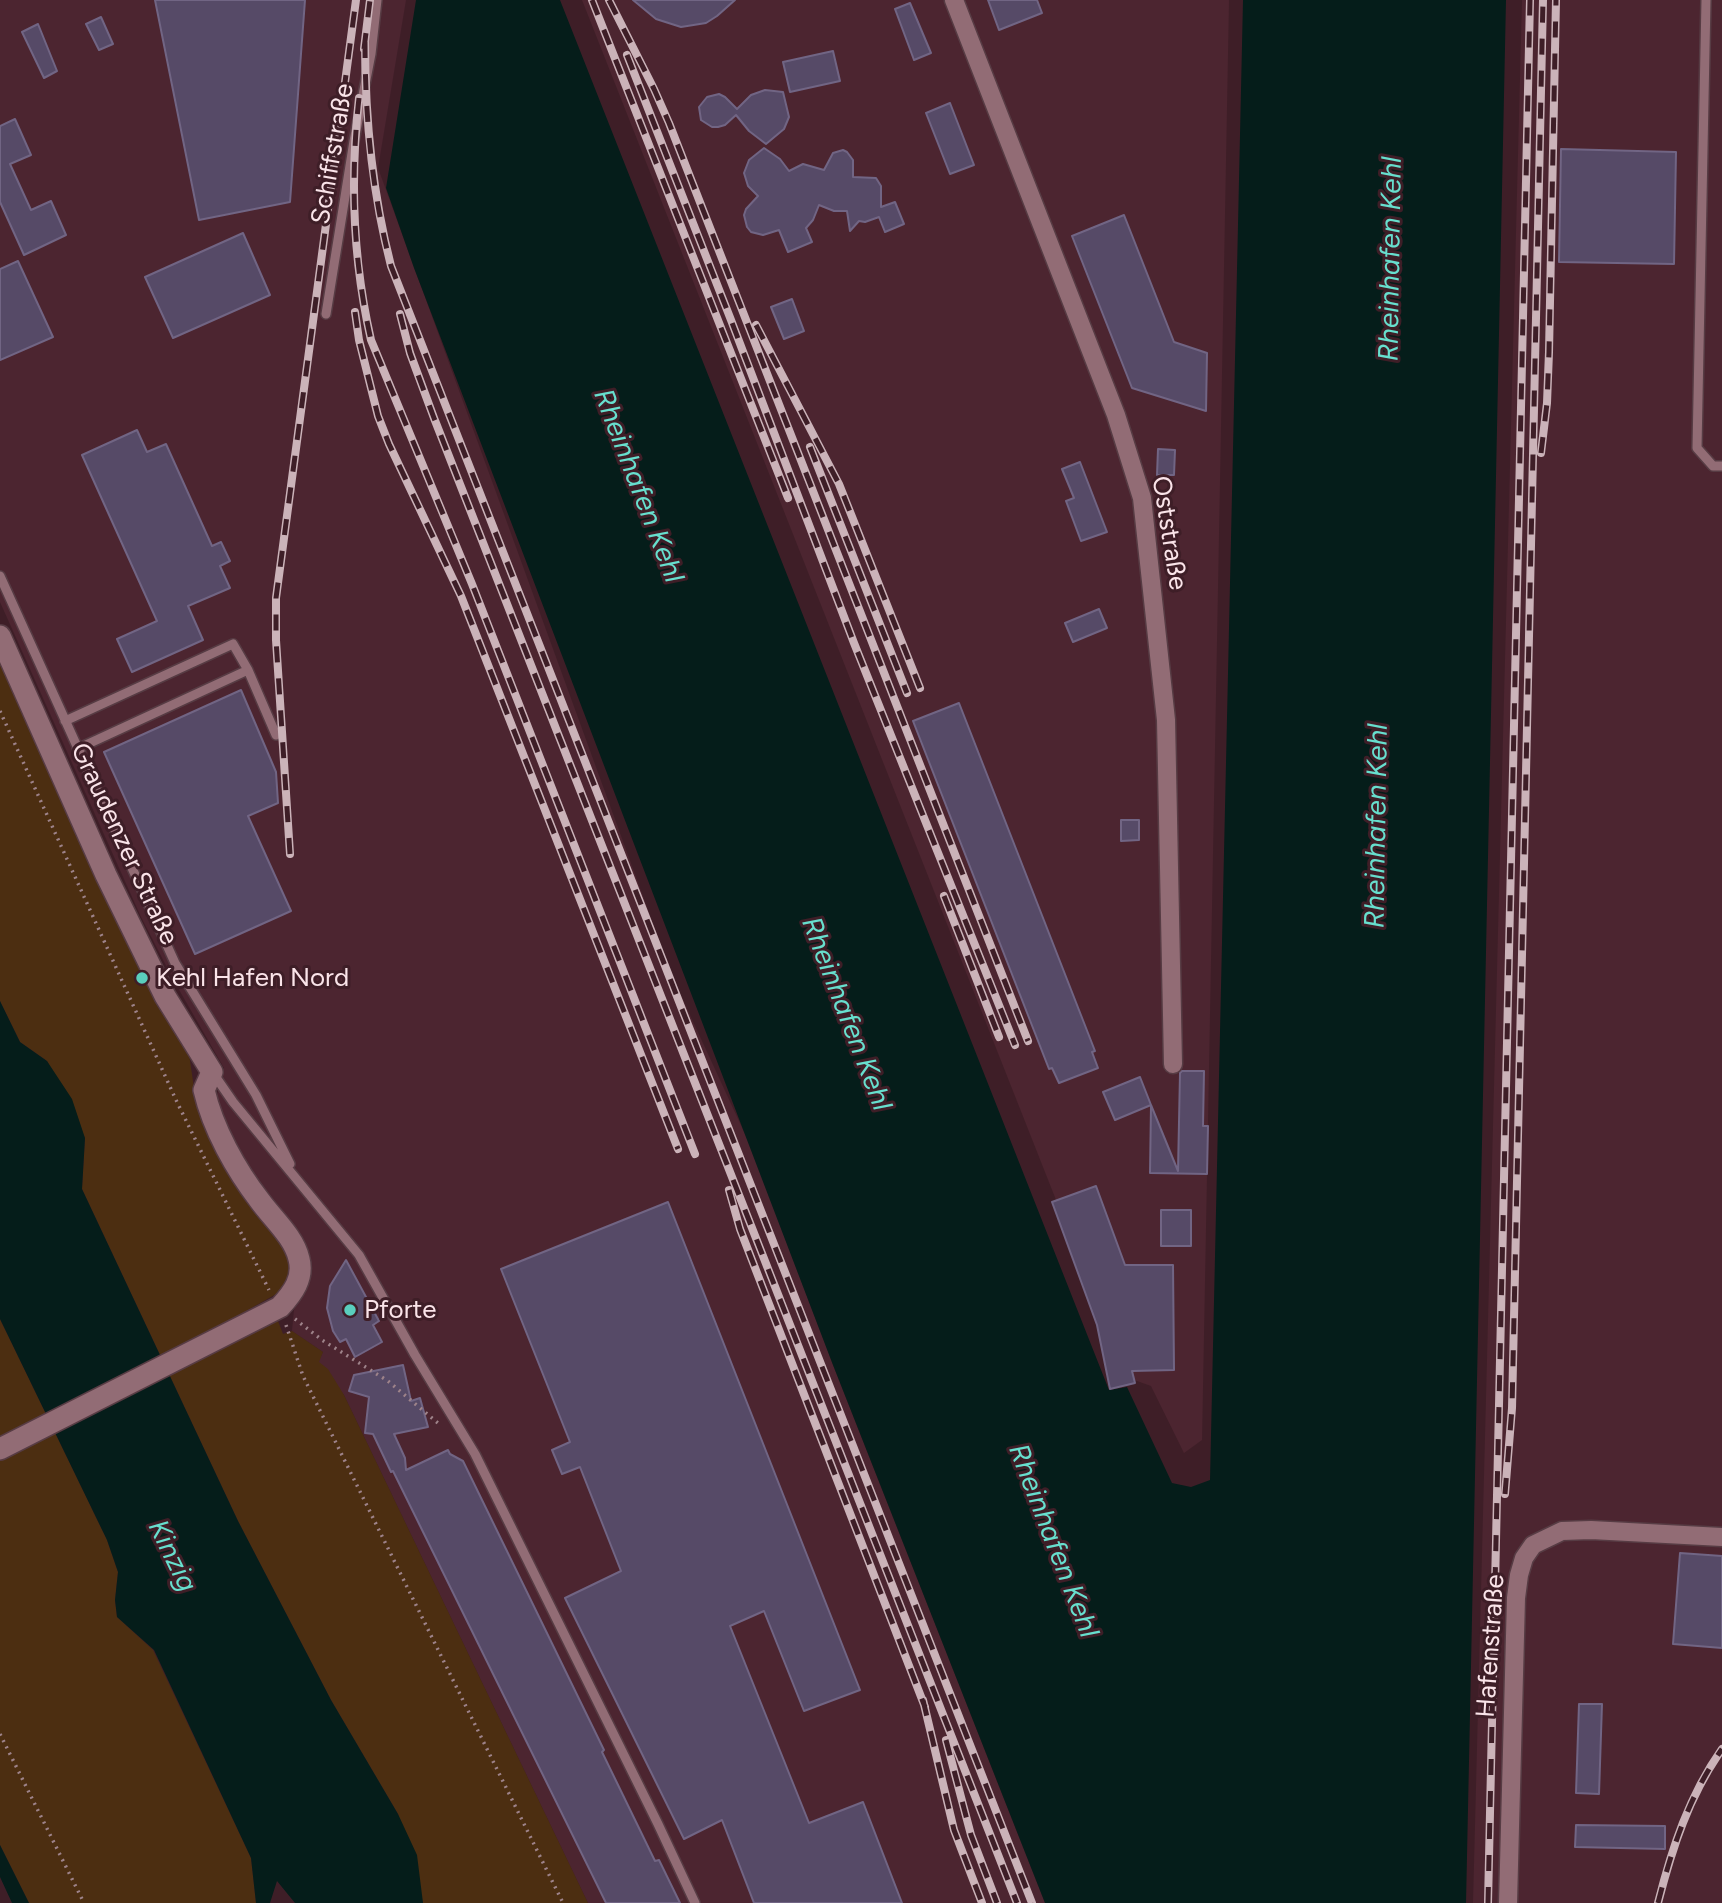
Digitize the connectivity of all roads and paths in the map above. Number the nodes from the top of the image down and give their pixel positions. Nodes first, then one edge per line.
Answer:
1 (377, 0) edge
2 (954, 0) edge
3 (1706, 0) edge
4 (327, 314) dead end
5 (1722, 466) edge
6 (0, 576) edge
7 (0, 636) edge
8 (248, 670) junction
9 (0, 711) edge
10 (65, 721) junction
11 (276, 735) dead end
12 (77, 749) junction
13 (1173, 1064) dead end
14 (212, 1072) junction
15 (297, 1178) junction
16 (274, 1304) junction
17 (446, 1430) dead end
18 (0, 1449) edge
19 (1722, 1537) edge
20 (0, 1734) edge
21 (84, 1903) edge
22 (563, 1903) edge
23 (695, 1903) edge
24 (1508, 1903) edge

1 - 4 lane, Schiffstraße
2 - 13 street, Oststraße
3 - 5 lane
6 - 10 lane
7 - 14 street, Graudenzer Straße
8 - 10 lane
8 - 11 lane
8 - 12 lane
9 - 16 path
10 - 12 lane
12 - 15 lane
14 - 15 lane
14 - 16 street
15 - 23 lane
16 - 17 path
16 - 18 street
16 - 22 path
19 - 24 street, Hafenstraße
20 - 21 path

